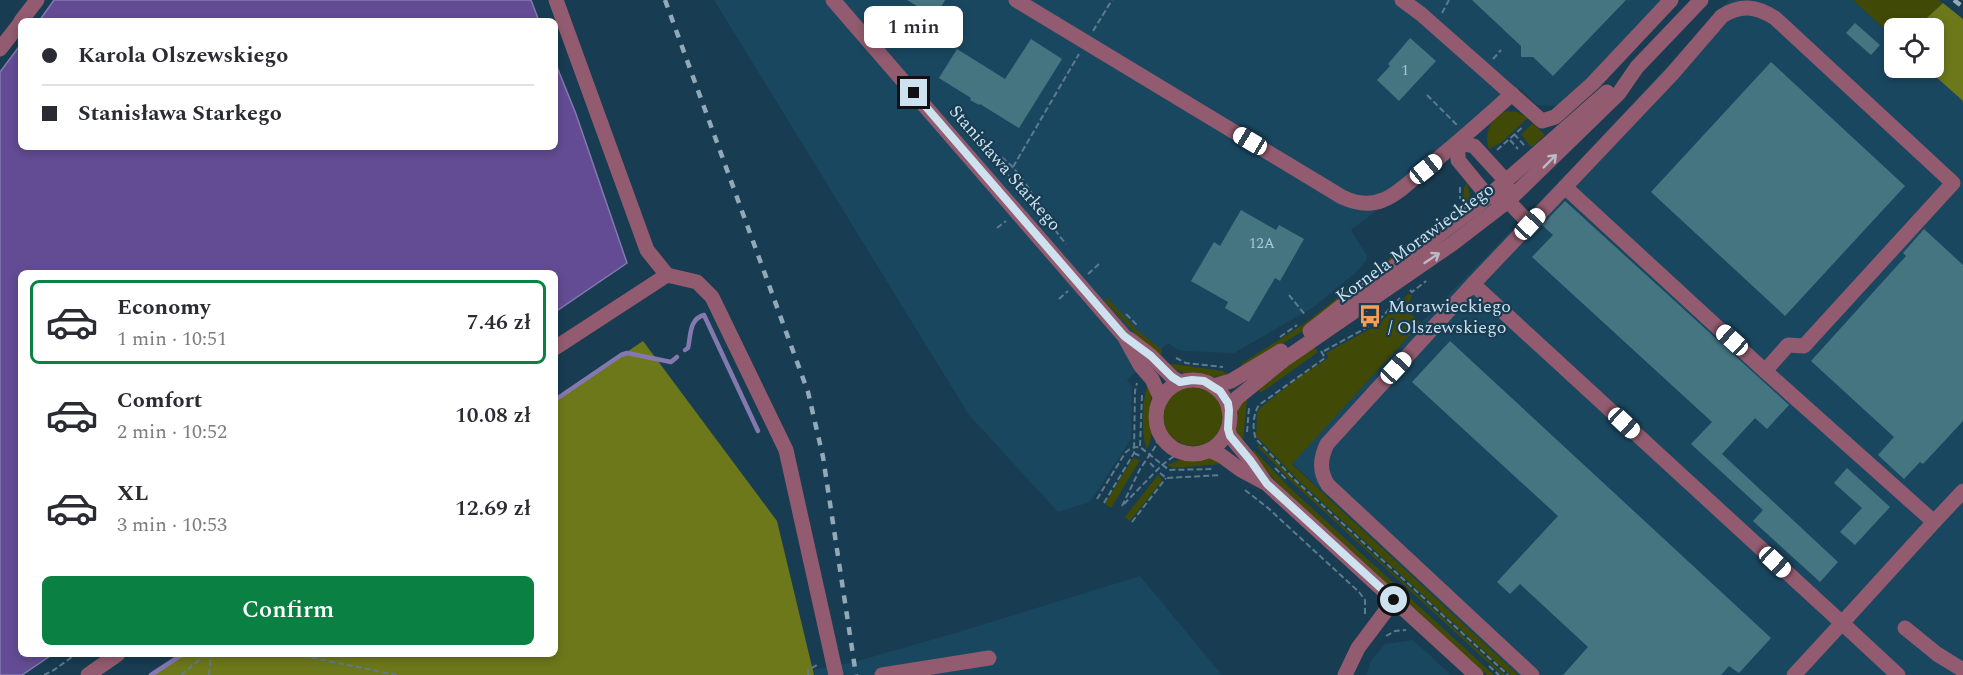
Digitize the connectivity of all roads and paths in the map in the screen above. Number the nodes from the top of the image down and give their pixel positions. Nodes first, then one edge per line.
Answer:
1 (38, 0) edge
2 (556, 0) edge
3 (833, 0) edge
4 (1016, 0) edge
5 (1112, 0) edge
6 (1402, 0) edge
7 (1449, 0) edge
8 (1671, 0) edge
9 (1701, 0) edge
10 (1439, 17) dead end
11 (23, 18) edge
12 (18, 25) edge
13 (1086, 43) junction
14 (0, 49) edge
15 (1501, 50) dead end
16 (1491, 61) dead end
17 (1637, 68) junction
18 (1512, 94) junction
19 (1427, 95) dead end
20 (1535, 116) junction
21 (969, 135) dead end
22 (1514, 135) junction
23 (1462, 139) junction
24 (1530, 151) dead end
25 (1486, 159) junction
26 (1013, 167) junction
27 (1469, 174) junction
28 (1506, 181) junction
29 (1565, 187) junction
30 (1958, 188) edge
31 (1489, 196) junction
32 (1508, 201) junction
33 (1459, 203) dead end
34 (1530, 224) junction
35 (1069, 249) dead end
36 (1100, 264) dead end
37 (1089, 273) dead end
38 (667, 275) junction
39 (1473, 284) junction
40 (1289, 295) dead end
41 (1123, 311) dead end
42 (1303, 313) dead end
43 (1312, 314) dead end
44 (1139, 328) dead end
45 (1124, 336) junction
46 (1274, 340) dead end
47 (558, 346) edge
48 (1173, 357) dead end
49 (1229, 368) dead end
50 (1766, 370) junction
51 (1139, 380) dead end
52 (1180, 382) junction
53 (1215, 386) junction
54 (1142, 388) dead end
55 (1161, 399) junction
56 (1262, 399) dead end
57 (1252, 400) dead end
58 (1229, 410) junction
59 (1228, 429) junction
60 (1160, 434) junction
61 (1247, 435) dead end
62 (1135, 447) junction
63 (1140, 447) junction
64 (1209, 450) junction
65 (1181, 452) junction
66 (1134, 453) junction
67 (1150, 454) junction
68 (1142, 457) dead end
69 (1150, 463) dead end
70 (1162, 465) junction
71 (1154, 467) dead end
72 (1217, 468) dead end
73 (1160, 473) dead end
74 (1226, 474) dead end
75 (1166, 478) junction
76 (1267, 484) junction
77 (1240, 486) dead end
78 (1963, 491) edge
79 (1097, 499) dead end
80 (1104, 503) dead end
81 (1132, 522) dead end
82 (1934, 522) junction
83 (1394, 600) junction
84 (1842, 623) junction
85 (1375, 626) junction
86 (1905, 628) dead end
87 (1409, 631) dead end
88 (72, 657) edge
89 (114, 657) edge
90 (202, 657) edge
91 (211, 657) edge
92 (309, 657) edge
93 (989, 658) dead end
94 (1963, 670) edge
95 (44, 675) edge
96 (88, 675) edge
97 (181, 675) edge
98 (209, 675) edge
99 (396, 675) edge
100 (836, 675) edge
101 (882, 675) edge
102 (1345, 675) edge
103 (1476, 675) edge
104 (1508, 675) edge
105 (1532, 675) edge
106 (1794, 675) edge
107 (1898, 675) edge

1 - 11 street
2 - 38 street
3 - 45 street, Stanisława Starkego
4 - 13 street
5 - 13 path
6 - 18 street
7 - 10 path
8 - 20 street
9 - 17 street, Kornela Morawieckiego
12 - 14 street
13 - 23 street
13 - 26 path
15 - 16 path
17 - 28 street, Kornela Morawieckiego
32 -> 17 street, Kornela Morawieckiego
18 - 20 street
18 - 23 street
19 - 23 path
20 - 22 path
21 - 26 path
22 - 24 path
22 - 25 path
23 - 25 street
23 - 27 street
25 - 28 street
26 - 35 path
27 - 31 street
27 - 33 path
28 - 31 street, Kornela Morawieckiego
28 - 32 street
29 - 30 street
29 - 34 street
29 - 50 street
30 - 50 street
31 - 32 street
31 - 53 street, Kornela Morawieckiego
32 - 34 street
58 -> 32 street, Kornela Morawieckiego
34 - 39 street
36 - 37 path
38 - 47 street
38 - 100 street
39 - 84 street
39 - 105 street
40 - 42 path
41 - 44 path
43 - 46 path
45 - 52 street
45 - 55 street
48 - 49 path
50 - 82 street
51 - 62 path
52 - 53 street
52 - 55 street
53 - 58 street
54 - 63 path
55 - 60 street
56 - 104 path
57 - 61 path
58 - 59 street
59 - 64 street
59 - 76 street
60 - 65 street
60 - 67 path
62 - 63 path
62 - 66 path
62 - 79 path
63 - 67 path
64 - 65 street
64 - 76 street
65 - 70 path
66 - 68 path
66 - 80 path
67 - 70 path
67 - 70 path
69 - 71 path
70 - 72 path
73 - 75 path
74 - 75 path
75 - 81 path
76 - 83 street
77 - 85 path
78 - 82 street
82 - 84 street
83 - 85 street
83 - 103 street
84 - 106 street
84 - 107 street
85 - 87 path
85 - 102 street
86 - 94 street
88 - 95 path
89 - 96 street
90 - 97 path
91 - 98 path
92 - 99 path
93 - 101 street

